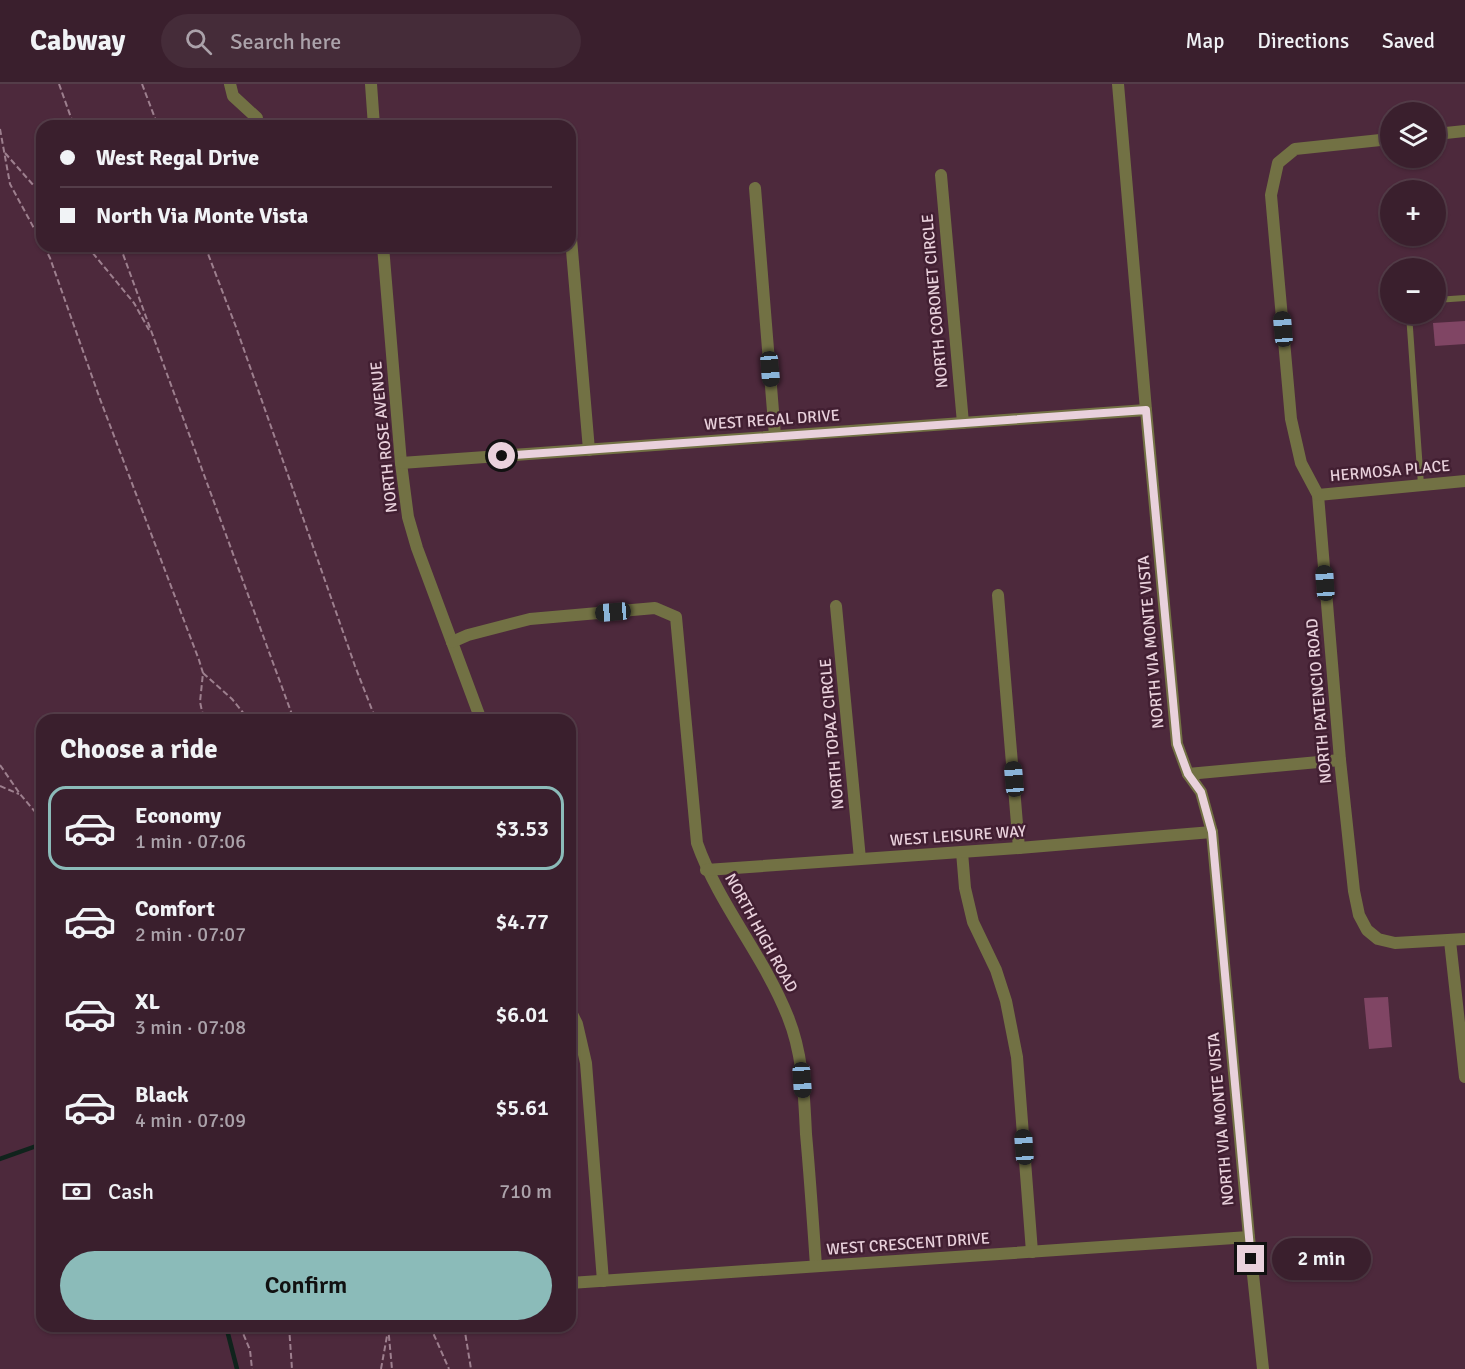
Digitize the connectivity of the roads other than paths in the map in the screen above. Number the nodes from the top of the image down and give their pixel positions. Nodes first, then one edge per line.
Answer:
1 (230, 84) edge
2 (371, 84) edge
3 (1118, 84) edge
4 (257, 118) dead end
5 (374, 120) edge
6 (1465, 131) edge
7 (1446, 133) edge
8 (1380, 140) edge
9 (941, 175) dead end
10 (755, 188) dead end
11 (384, 252) edge
12 (572, 252) edge
13 (1465, 298) edge
14 (1446, 299) edge
15 (1410, 324) edge
16 (1146, 410) junction
17 (963, 423) junction
18 (776, 436) junction
19 (590, 450) junction
20 (401, 463) junction
21 (1465, 481) edge
22 (1421, 485) junction
23 (1318, 495) junction
24 (998, 595) dead end
25 (836, 606) dead end
26 (452, 642) junction
27 (479, 714) edge
28 (1340, 760) junction
29 (1188, 774) junction
30 (1212, 832) junction
31 (1019, 848) junction
32 (962, 852) junction
33 (860, 859) junction
34 (706, 870) junction
35 (1465, 939) edge
36 (1450, 940) junction
37 (576, 1022) edge
38 (1465, 1077) edge
39 (1249, 1237) junction
40 (1032, 1252) junction
41 (816, 1266) junction
42 (603, 1281) junction
43 (576, 1283) edge
44 (1263, 1369) edge

1 - 4 street
2 - 5 street
3 - 16 street, NORTH VIA MONTE VISTA
6 - 7 street
8 - 23 street, NORTH PATENCIO ROAD
9 - 17 street, NORTH CORONET CIRCLE
10 - 18 street
11 - 20 street, NORTH ROSE AVENUE
12 - 19 street
13 - 14 lane
15 - 22 lane
16 - 17 street, WEST REGAL DRIVE
16 - 29 street, NORTH VIA MONTE VISTA
17 - 18 street, WEST REGAL DRIVE
18 - 19 street, WEST REGAL DRIVE
19 - 20 street, WEST REGAL DRIVE
20 - 26 street, NORTH ROSE AVENUE
21 - 22 street, HERMOSA PLACE
22 - 23 street, HERMOSA PLACE
23 - 28 street, NORTH PATENCIO ROAD
24 - 31 street
25 - 33 street, NORTH TOPAZ CIRCLE
26 - 27 street, NORTH ROSE AVENUE
26 - 34 street, NORTH HIGH ROAD
28 - 29 street
28 - 36 street, NORTH PATENCIO ROAD
29 - 30 street, NORTH VIA MONTE VISTA
30 - 31 street, WEST LEISURE WAY
30 - 39 street, NORTH VIA MONTE VISTA
31 - 32 street, WEST LEISURE WAY
32 - 33 street, WEST LEISURE WAY
32 - 40 street
33 - 34 street, WEST LEISURE WAY
34 - 41 street, NORTH HIGH ROAD
35 - 36 street, NORTH PATENCIO ROAD
36 - 38 street
37 - 42 street
39 - 40 street, WEST CRESCENT DRIVE
39 - 44 street, NORTH VIA MONTE VISTA
40 - 41 street, WEST CRESCENT DRIVE
41 - 42 street, WEST CRESCENT DRIVE
42 - 43 street, WEST CRESCENT DRIVE

